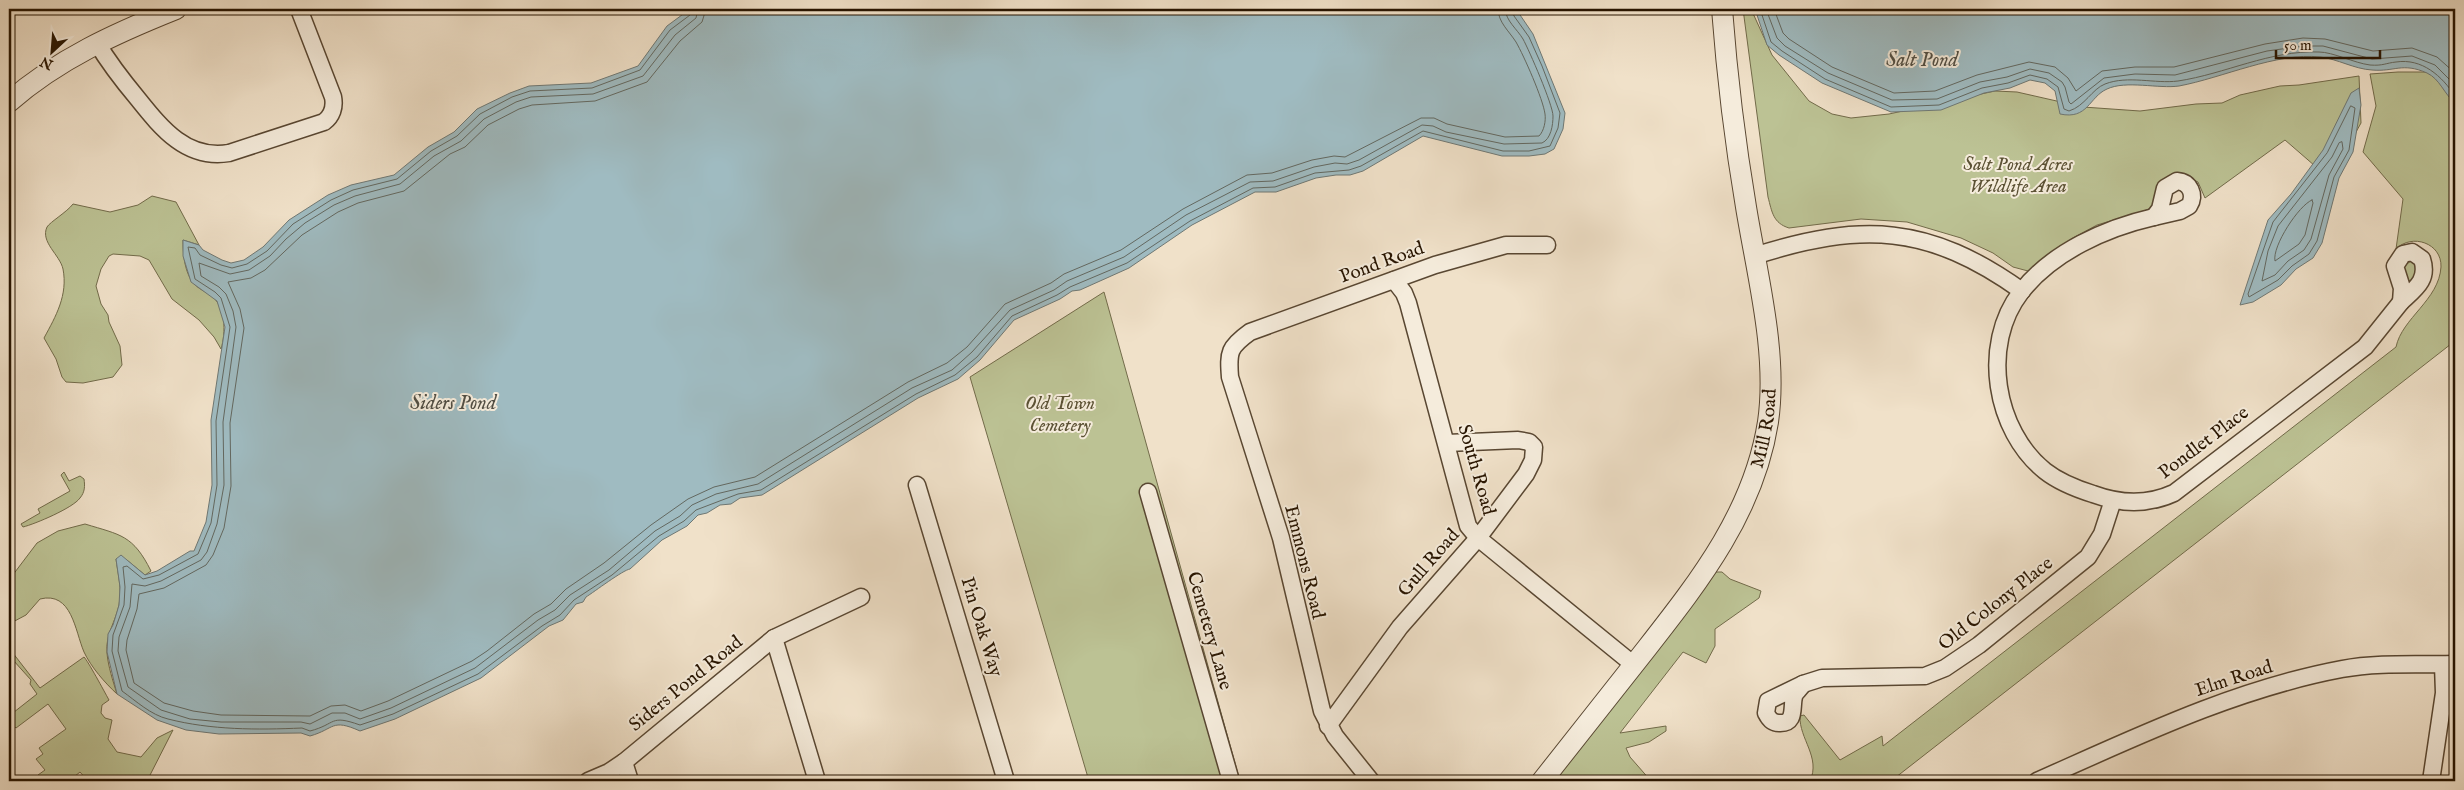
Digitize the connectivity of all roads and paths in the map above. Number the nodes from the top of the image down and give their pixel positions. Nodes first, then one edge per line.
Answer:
1 (176, 9) edge
2 (299, 9) edge
3 (1722, 9) edge
4 (96, 43) junction
5 (9, 102) edge
6 (2154, 216) dead end
7 (1547, 245) dead end
8 (1754, 256) junction
9 (1394, 280) junction
10 (2022, 291) junction
11 (2401, 302) dead end
12 (1236, 342) joint
13 (1447, 443) junction
14 (916, 484) dead end
15 (1148, 492) dead end
16 (2113, 500) junction
17 (1478, 538) junction
18 (861, 597) dead end
19 (774, 638) junction
20 (2449, 664) edge
21 (1634, 665) junction
22 (1803, 684) dead end
23 (1328, 726) junction
24 (624, 762) junction
25 (588, 781) edge
26 (630, 781) edge
27 (817, 781) edge
28 (1006, 781) edge
29 (1231, 781) edge
30 (1371, 781) edge
31 (1542, 781) edge
32 (2037, 781) edge
33 (2431, 781) edge

1 - 4 street
2 - 4 street
3 - 8 street, Mill Road
4 - 5 street
6 - 10 street, Pondlet Place
7 - 9 street, Pond Road
8 - 10 street
8 - 21 street, Mill Road
9 - 12 street, Pond Road
9 - 13 street, South Road
10 - 16 street, Pondlet Place
11 - 16 street, Pondlet Place
12 - 23 street, Emmons Road
13 - 17 street, South Road
13 - 17 street, Gull Road
14 - 28 street, Pin Oak Way
15 - 29 street, Cemetery Lane
16 - 22 street, Old Colony Place
17 - 21 street, South Road
17 - 23 street, Gull Road
18 - 19 street, Siders Pond Road
19 - 24 street, Siders Pond Road
19 - 27 street
20 - 32 street, Elm Road
20 - 33 street
21 - 31 street, Mill Road
23 - 30 street, Emmons Road
24 - 25 street, Siders Pond Road
24 - 26 street

